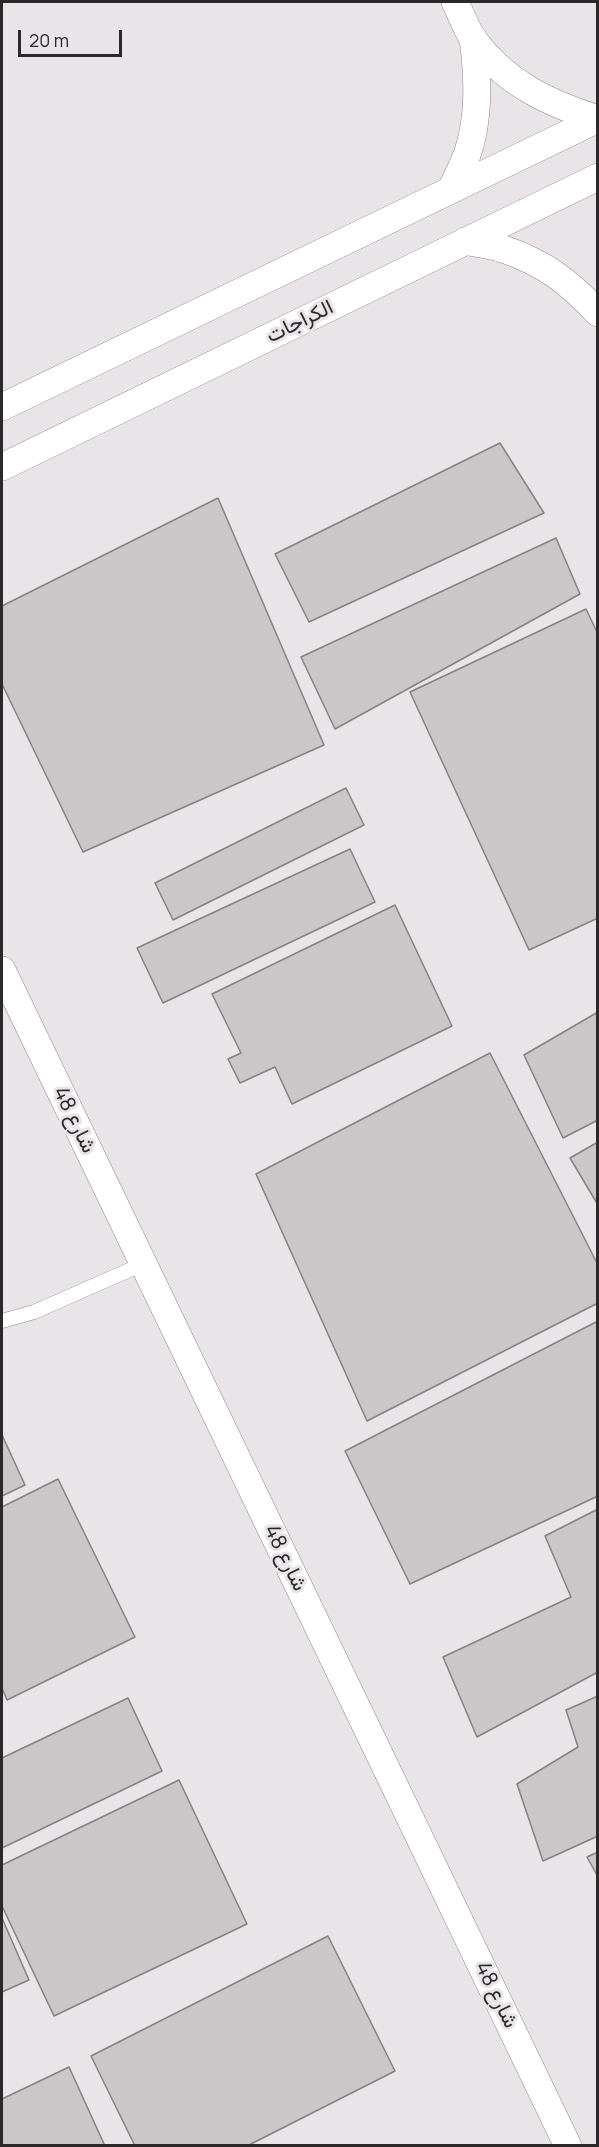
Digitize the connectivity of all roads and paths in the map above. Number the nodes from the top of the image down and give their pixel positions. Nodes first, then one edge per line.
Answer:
1 (455, 2) edge
2 (472, 38) junction
3 (597, 119) edge
4 (597, 177) edge
5 (451, 190) junction
6 (465, 241) junction
7 (597, 313) edge
8 (2, 407) edge
9 (2, 467) edge
10 (2, 970) edge
11 (143, 1264) junction
12 (2, 1321) edge
13 (568, 2145) edge

1 - 2 street
2 - 3 street
2 - 5 street
3 - 5 street
4 - 6 street, الكراجات
5 - 8 street
6 - 7 street
6 - 9 street, الكراجات
10 - 11 street, شارع 48
11 - 12 lane
11 - 13 street, شارع 48

